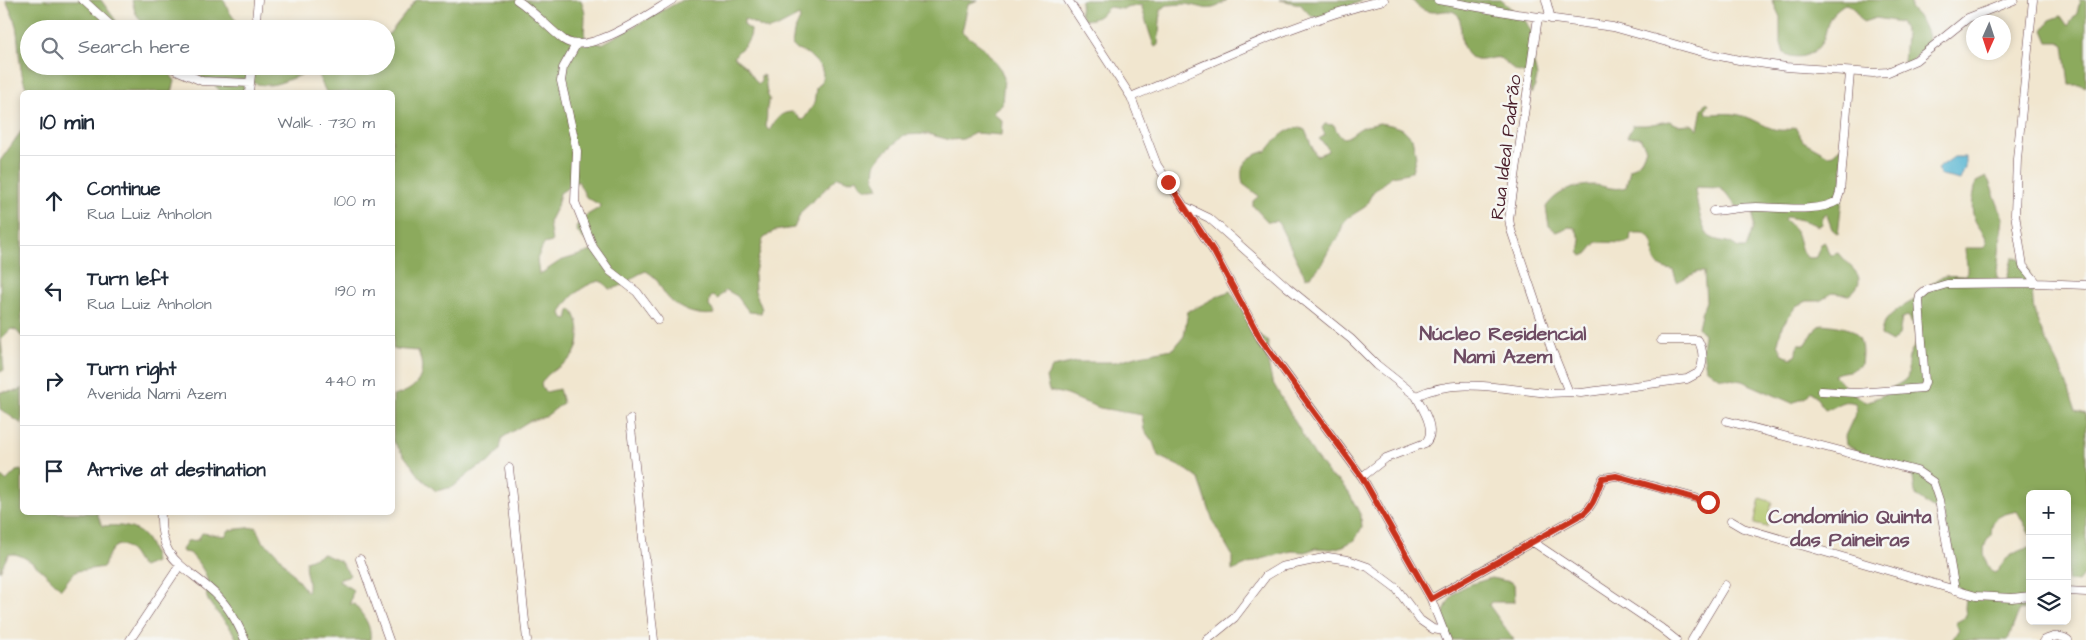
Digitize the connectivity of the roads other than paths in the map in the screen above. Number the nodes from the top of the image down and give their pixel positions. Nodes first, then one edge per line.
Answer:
1 (83, 0) edge
2 (258, 0) edge
3 (517, 0) edge
4 (672, 0) edge
5 (1068, 0) edge
6 (1384, 0) edge
7 (1438, 0) edge
8 (1546, 0) edge
9 (2014, 0) edge
10 (2033, 0) edge
11 (1538, 17) junction
12 (1551, 19) junction
13 (105, 20) edge
14 (256, 20) edge
15 (577, 44) junction
16 (1850, 73) junction
17 (188, 75) edge
18 (251, 75) edge
19 (250, 83) junction
20 (249, 90) edge
21 (1131, 97) junction
22 (1184, 206) junction
23 (1713, 211) dead end
24 (2037, 283) junction
25 (2086, 286) edge
26 (658, 320) dead end
27 (1661, 340) dead end
28 (1568, 390) junction
29 (1822, 391) dead end
30 (1416, 396) junction
31 (630, 419) dead end
32 (1727, 421) dead end
33 (509, 468) dead end
34 (1362, 477) junction
35 (1713, 504) dead end
36 (161, 515) edge
37 (1731, 521) dead end
38 (1533, 542) junction
39 (360, 558) dead end
40 (180, 565) junction
41 (1725, 585) dead end
42 (1955, 590) junction
43 (2071, 591) edge
44 (2086, 592) edge
45 (2026, 596) edge
46 (1431, 599) junction
47 (1444, 631) junction
48 (130, 640) edge
49 (245, 640) edge
50 (389, 640) edge
51 (527, 640) edge
52 (654, 640) edge
53 (1207, 640) edge
54 (1447, 640) edge
55 (1676, 640) edge
56 (1692, 640) edge
57 (2044, 640) edge
58 (2068, 640) edge

1 - 13 street
2 - 14 street
3 - 15 street
4 - 15 street
5 - 21 street
6 - 21 street
7 - 11 street
8 - 12 street
9 - 16 street
10 - 24 street
11 - 12 street
11 - 28 street, Rua Ideal Padrão
12 - 16 street
15 - 26 street
16 - 23 street
17 - 19 street
18 - 19 street
19 - 20 street
21 - 22 street
22 - 30 street
22 - 34 street
24 - 25 street
24 - 29 street
27 - 28 street
28 - 30 street
30 - 34 street
31 - 52 street
32 - 42 street
33 - 51 street
34 - 46 street
35 - 38 street
36 - 40 street
37 - 42 street
38 - 46 street
38 - 55 street
39 - 50 street
40 - 48 street
40 - 49 street
41 - 56 street
42 - 45 street
43 - 44 street
46 - 47 street
47 - 53 street
47 - 54 street
57 - 58 street

